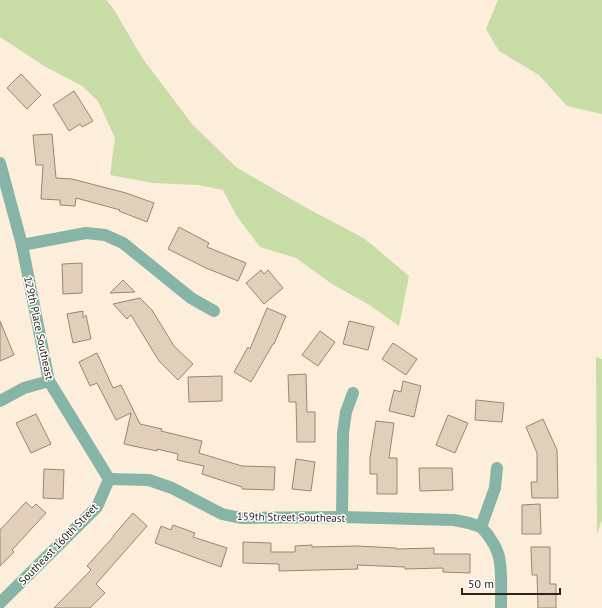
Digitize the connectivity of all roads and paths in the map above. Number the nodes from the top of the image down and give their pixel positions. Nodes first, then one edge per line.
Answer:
1 (0, 163) edge
2 (22, 245) junction
3 (214, 311) dead end
4 (49, 381) junction
5 (353, 393) dead end
6 (0, 401) edge
7 (497, 468) dead end
8 (109, 479) junction
9 (342, 517) junction
10 (481, 526) junction
11 (0, 603) edge
12 (501, 608) edge

1 - 2 street, 129th Place Southeast
2 - 3 street
2 - 4 street, 129th Place Southeast
4 - 6 street
4 - 8 street, 129th Place Southeast
5 - 9 street
7 - 10 street
8 - 9 street, 159th Street Southeast
8 - 11 street, Southeast 160th Street
9 - 10 street, 159th Street Southeast
10 - 12 street

